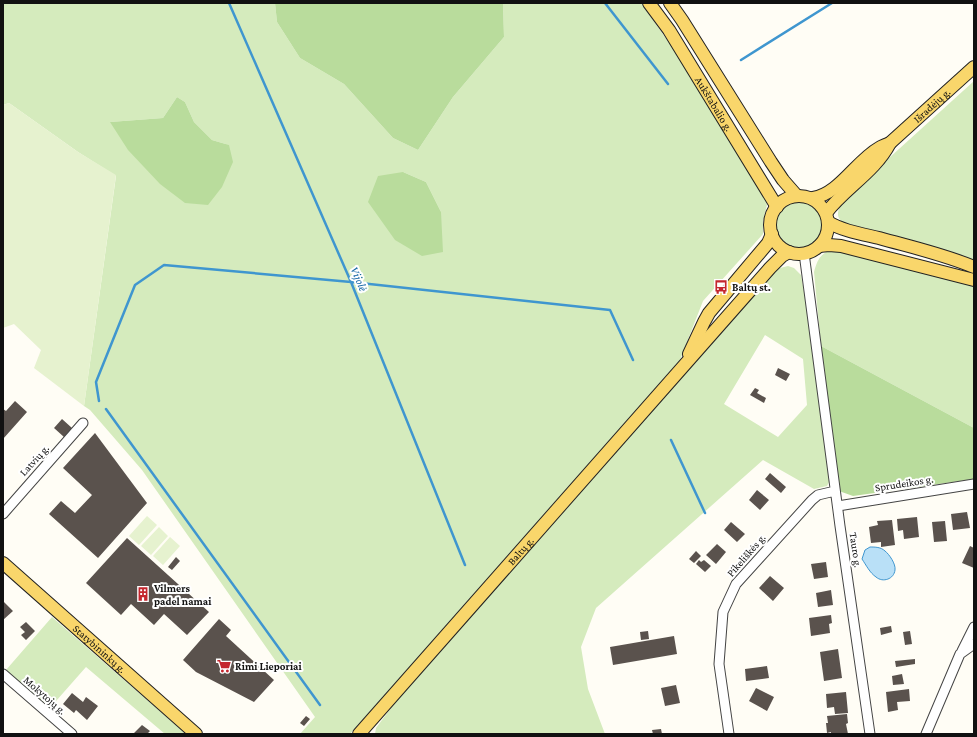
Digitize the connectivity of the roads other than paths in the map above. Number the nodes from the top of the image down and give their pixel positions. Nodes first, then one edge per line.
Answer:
1 (649, 3) edge
2 (670, 3) edge
3 (974, 68) edge
4 (890, 143) junction
5 (797, 196) junction
6 (812, 198) junction
7 (777, 206) junction
8 (827, 218) junction
9 (772, 234) junction
10 (819, 246) junction
11 (789, 252) junction
12 (804, 253) junction
13 (974, 267) edge
14 (974, 280) edge
15 (682, 368) junction
16 (84, 423) dead end
17 (974, 484) edge
18 (835, 491) junction
19 (838, 506) junction
20 (3, 514) edge
21 (3, 563) edge
22 (974, 627) edge
23 (974, 644) edge
24 (960, 654) junction
25 (3, 674) edge
26 (72, 734) edge
27 (196, 734) edge
28 (359, 734) edge
29 (729, 734) edge
30 (870, 734) edge
31 (926, 734) edge

1 - 7 main road, Aukštabalio g.
2 - 5 main road, Aukštabalio g.
3 - 4 main road, Išradėjų g.
4 - 6 main road, Išradėjų g.
4 - 8 main road, Išradėjų g.
5 - 6 main road
5 - 7 main road
6 - 8 main road
7 - 9 main road
8 - 10 main road
8 - 13 main road
9 - 11 main road
9 - 15 main road, Baltų g.
10 - 12 main road
10 - 14 main road
11 - 12 main road
11 - 15 main road, Baltų g.
12 - 18 street, Tauro g.
15 - 28 main road, Baltų g.
16 - 20 street, Latvių g.
17 - 19 street, Sprudeikos g.
18 - 19 street, Tauro g.
18 - 29 street, Pikeliškės g.
19 - 30 street, Tauro g.
21 - 27 main road, Statybininkų g.
22 - 24 street
23 - 24 street
24 - 31 street
25 - 26 street, Mokytojų g.

